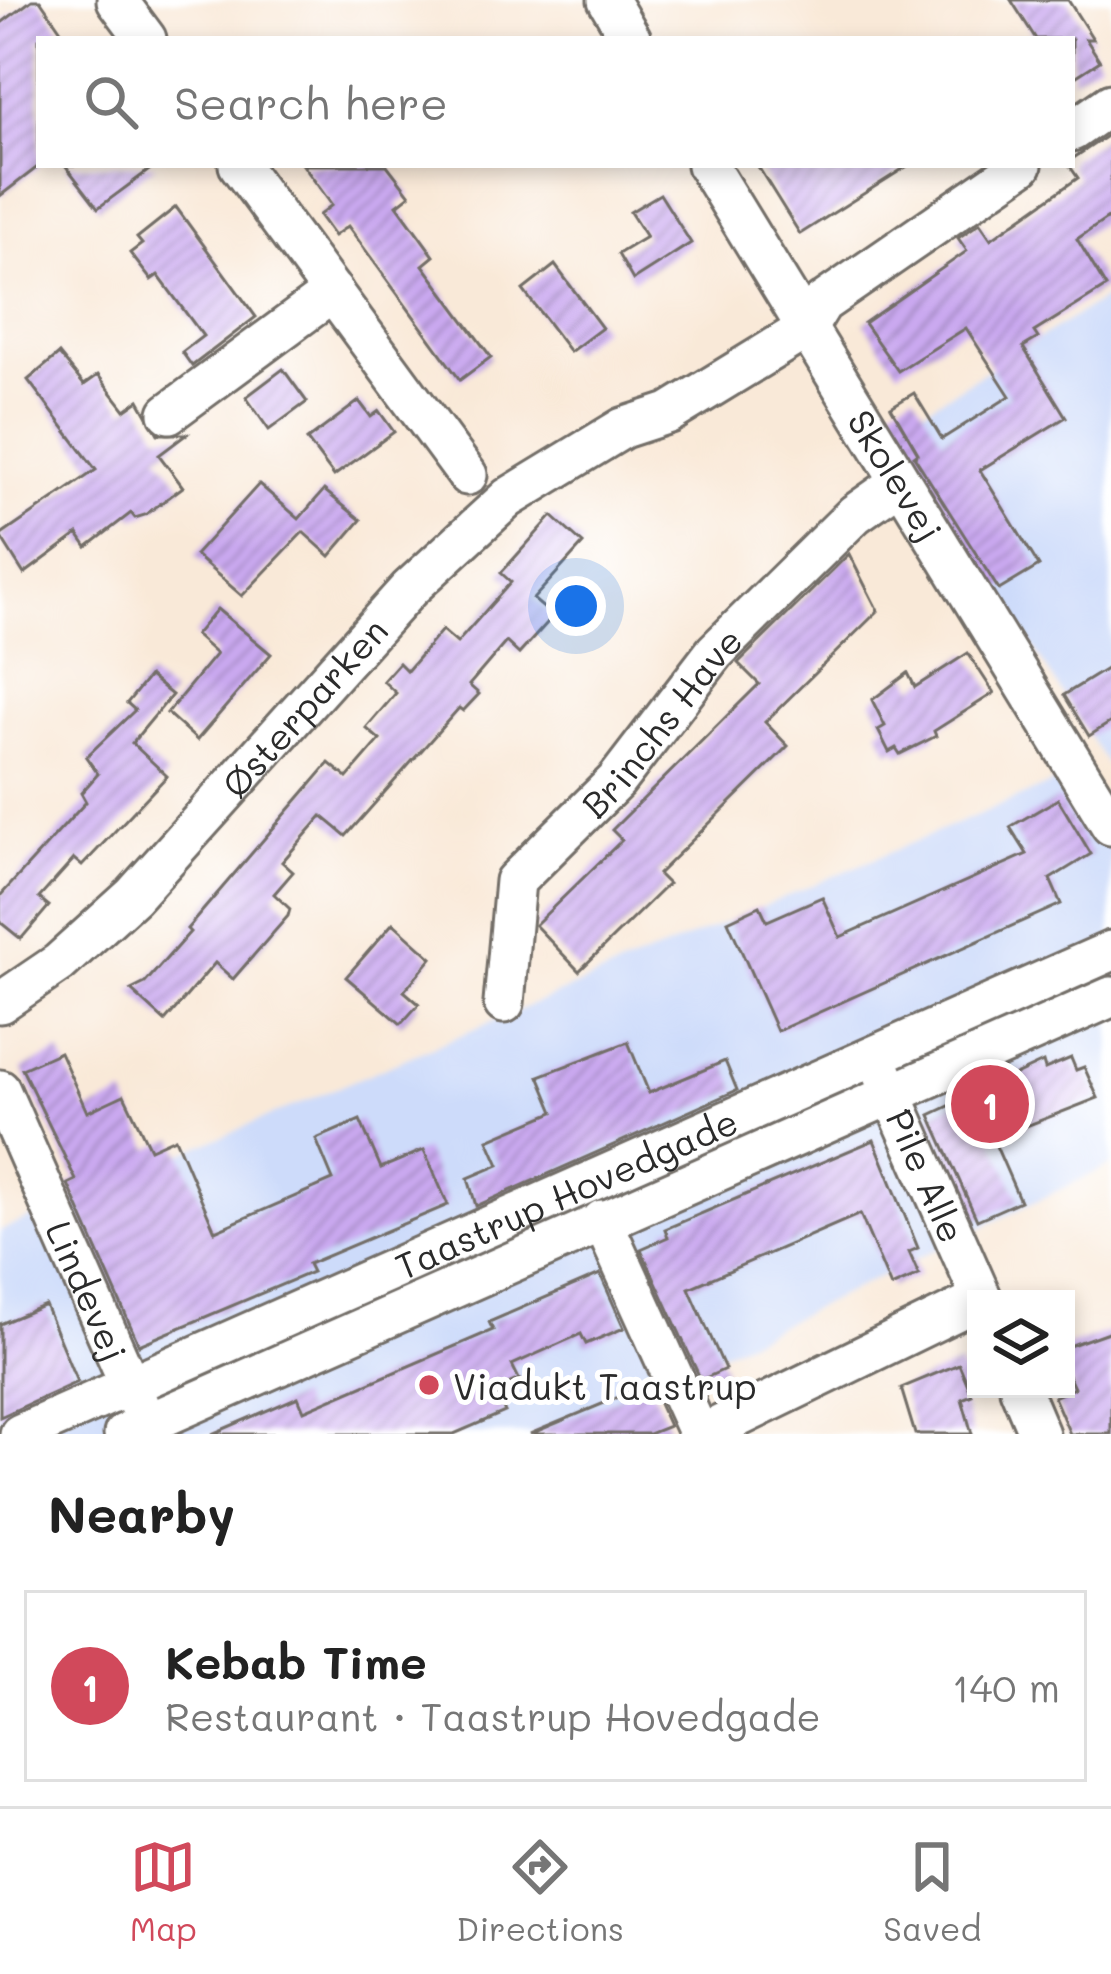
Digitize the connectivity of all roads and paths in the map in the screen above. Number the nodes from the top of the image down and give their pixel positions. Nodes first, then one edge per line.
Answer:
1 (117, 0) edge
2 (608, 0) edge
3 (144, 36) edge
4 (630, 36) edge
5 (1111, 104) edge
6 (1075, 128) edge
7 (241, 168) edge
8 (709, 168) edge
9 (1018, 168) edge
10 (333, 292) junction
11 (807, 313) junction
12 (169, 413) dead end
13 (467, 475) dead end
14 (899, 483) junction
15 (1098, 793) edge
16 (1111, 825) edge
17 (1111, 951) edge
18 (1111, 997) edge
19 (504, 1003) dead end
20 (0, 1004) edge
21 (874, 1054) junction
22 (0, 1090) edge
23 (891, 1092) junction
24 (602, 1220) junction
25 (976, 1290) edge
26 (967, 1305) edge
27 (146, 1378) junction
28 (1024, 1398) edge
29 (159, 1425) edge
30 (20, 1434) edge
31 (701, 1434) edge
32 (1040, 1434) edge

1 - 3 street
2 - 4 street
5 - 6 street
7 - 10 street
8 - 11 street, Skolevej
9 - 11 street, Østerparken
10 - 12 street
10 - 13 street
11 - 14 street, Skolevej
11 - 20 street, Østerparken
14 - 15 street, Skolevej
14 - 19 street, Brinchs Have
15 - 16 street, Skolevej
17 - 21 street, Taastrup Hovedgade
18 - 23 street, Taastrup Hovedgade
21 - 23 street, Pile Alle
21 - 27 street, Taastrup Hovedgade
22 - 27 street, Lindevej
23 - 24 street, Taastrup Hovedgade
23 - 25 street, Pile Alle
24 - 29 street, Taastrup Hovedgade
24 - 31 street, Taastrup Hovedgade
26 - 31 street, Pile Alle
27 - 29 street, Lindevej
27 - 30 street, Taastrup Hovedgade
28 - 32 street

